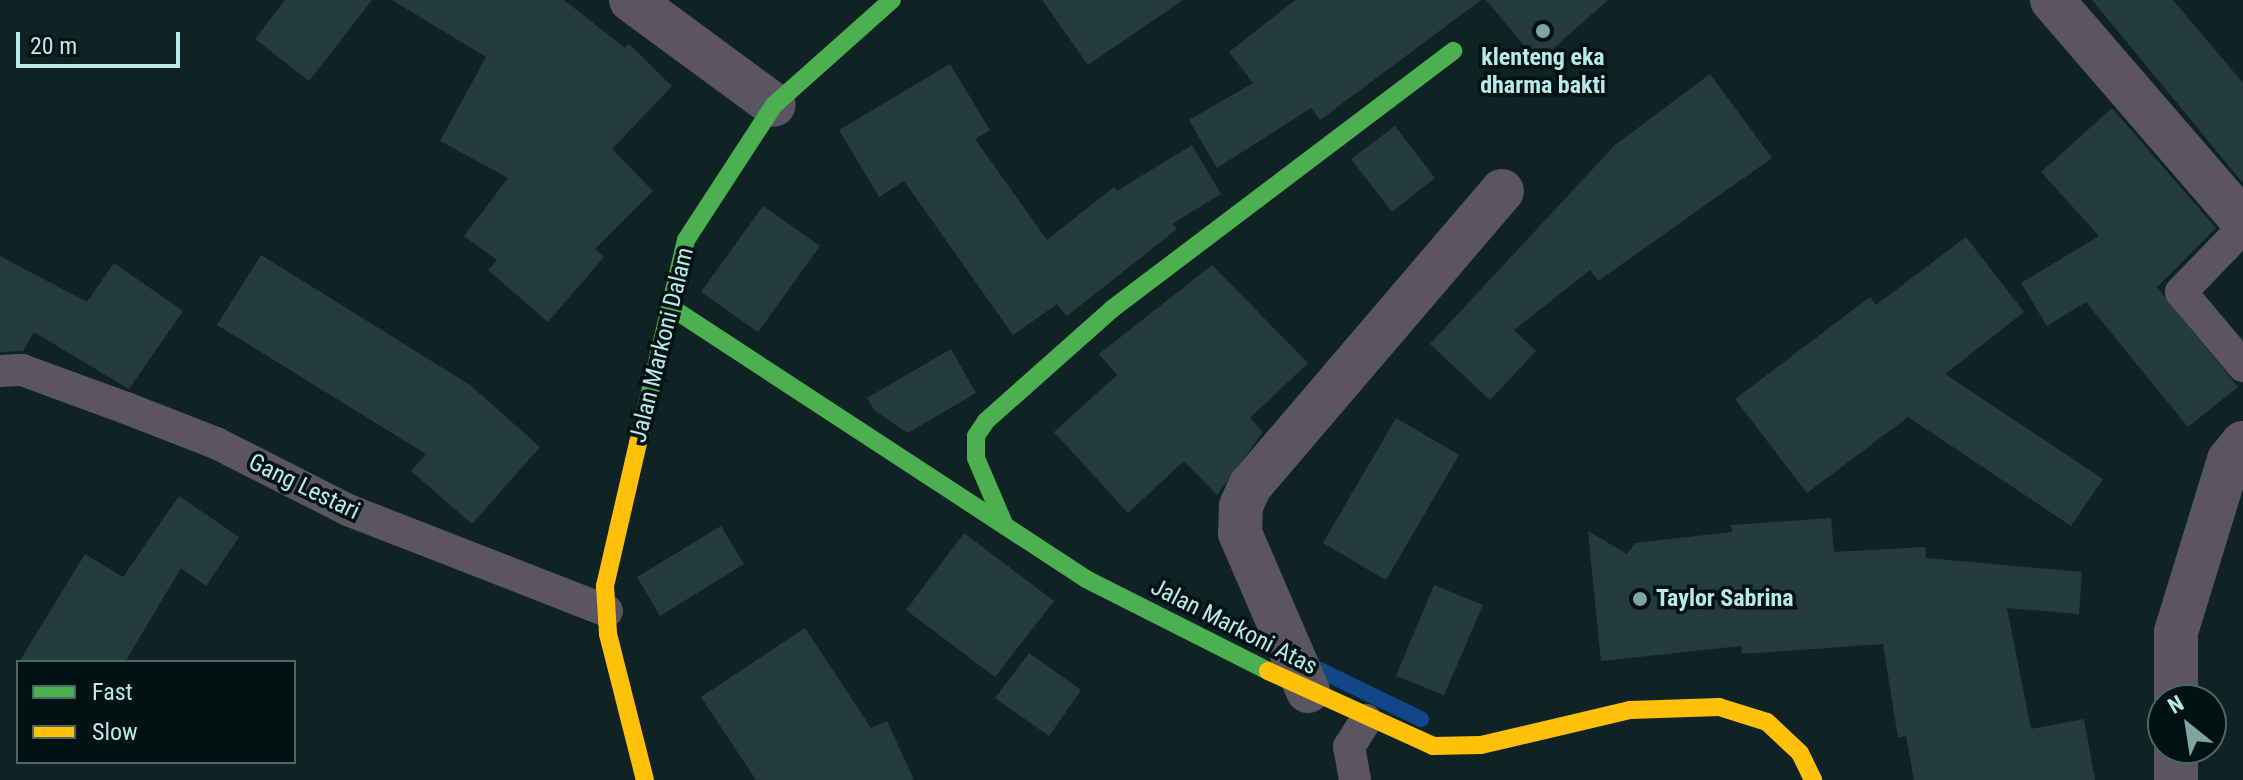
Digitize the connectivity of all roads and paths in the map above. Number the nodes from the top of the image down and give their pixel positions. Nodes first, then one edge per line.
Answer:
1 (631, 0) edge
2 (892, 0) edge
3 (2052, 0) edge
4 (1453, 51) dead end
5 (774, 105) junction
6 (1502, 191) dead end
7 (2243, 221) edge
8 (2243, 228) edge
9 (672, 308) junction
10 (2243, 366) edge
11 (0, 371) edge
12 (2243, 443) edge
13 (1006, 528) junction
14 (607, 611) junction
15 (2176, 684) edge
16 (1308, 691) junction
17 (1366, 720) junction
18 (645, 780) edge
19 (1355, 780) edge
20 (1813, 780) edge

1 - 5 street
2 - 5 street
3 - 7 street
4 - 13 street
5 - 9 street, Jalan Markoni Dalam
6 - 16 street
8 - 10 lane
9 - 13 street, Jalan Markoni Atas
9 - 14 street, Jalan Markoni Dalam
11 - 14 lane, Gang Lestari
12 - 15 street
13 - 16 street, Jalan Markoni Atas
14 - 18 street, Jalan Markoni Dalam
16 - 17 street, Jalan Markoni Atas
17 - 19 lane
17 - 20 street, Jalan Markoni Atas

